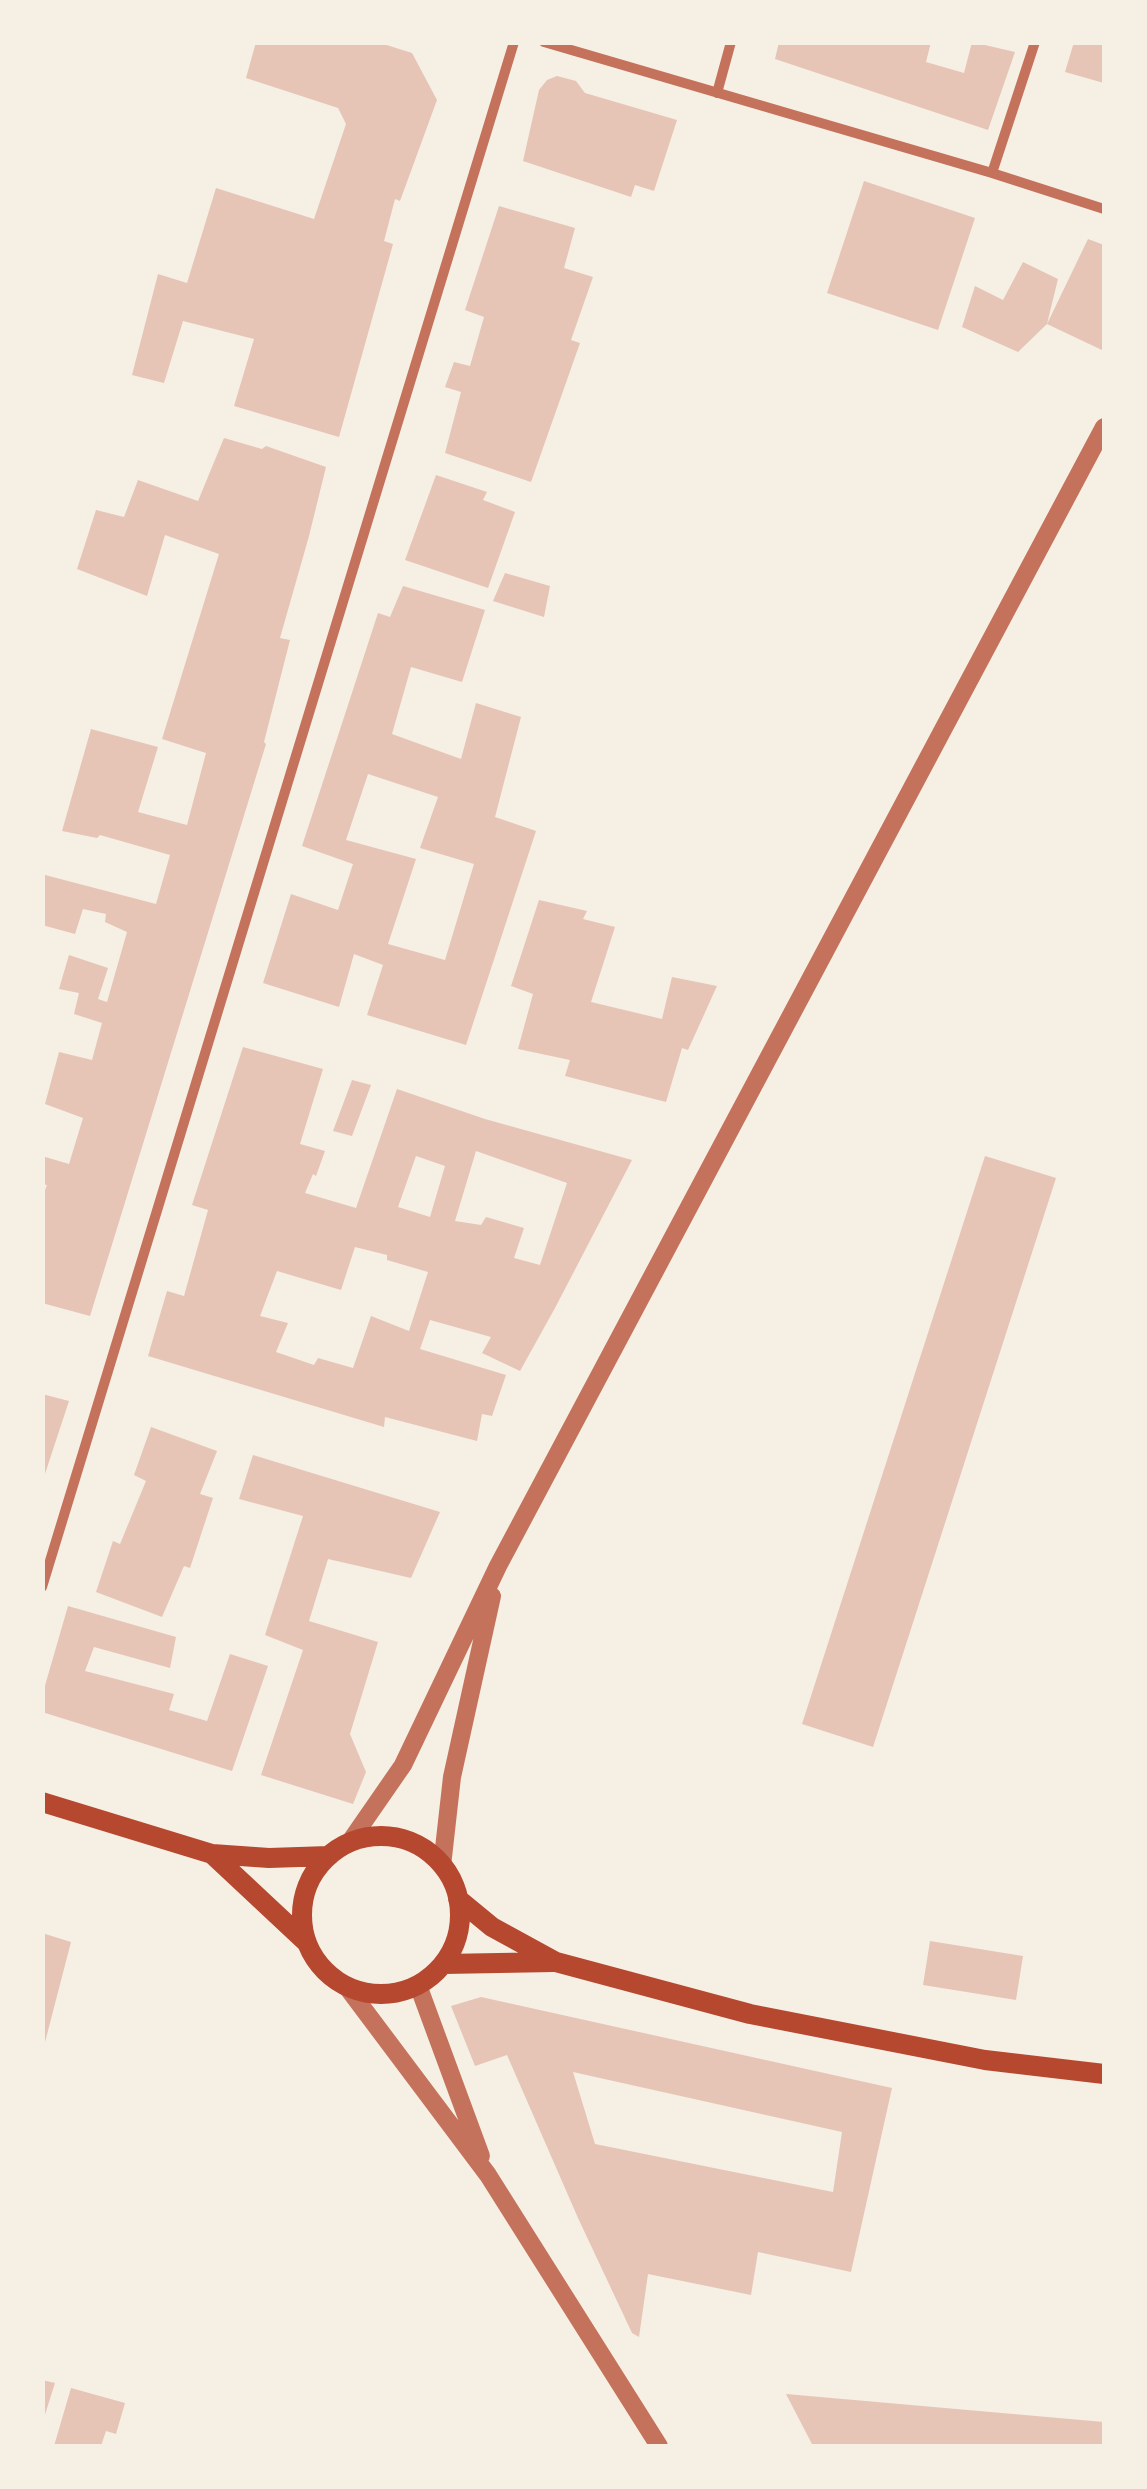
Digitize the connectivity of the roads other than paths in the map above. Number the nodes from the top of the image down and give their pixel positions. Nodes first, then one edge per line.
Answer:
1 (514, 42) edge
2 (544, 42) edge
3 (731, 42) edge
4 (1035, 42) edge
5 (717, 92) junction
6 (992, 173) junction
7 (1104, 209) edge
8 (1104, 427) edge
9 (498, 1566) junction
10 (42, 1587) edge
11 (42, 1802) edge
12 (349, 1843) junction
13 (212, 1854) junction
14 (329, 1856) junction
15 (442, 1866) junction
16 (458, 1899) junction
17 (306, 1942) junction
18 (556, 1962) junction
19 (444, 1964) junction
20 (418, 1985) junction
21 (347, 1986) junction
22 (1104, 2074) edge
23 (488, 2175) junction
24 (659, 2446) edge

1 - 10 street
2 - 5 street
3 - 5 street
4 - 6 street
5 - 6 street
6 - 7 street
8 - 9 street
9 - 12 street
9 - 15 street
11 - 13 main road
12 - 14 main road
12 - 15 main road
13 - 14 main road
13 - 17 main road
14 - 17 main road
15 - 16 main road
16 - 18 main road
16 - 19 main road
17 - 21 main road
18 - 19 main road
18 - 22 main road
19 - 20 main road
20 - 21 main road
20 - 23 street
21 - 23 street
23 - 24 street

